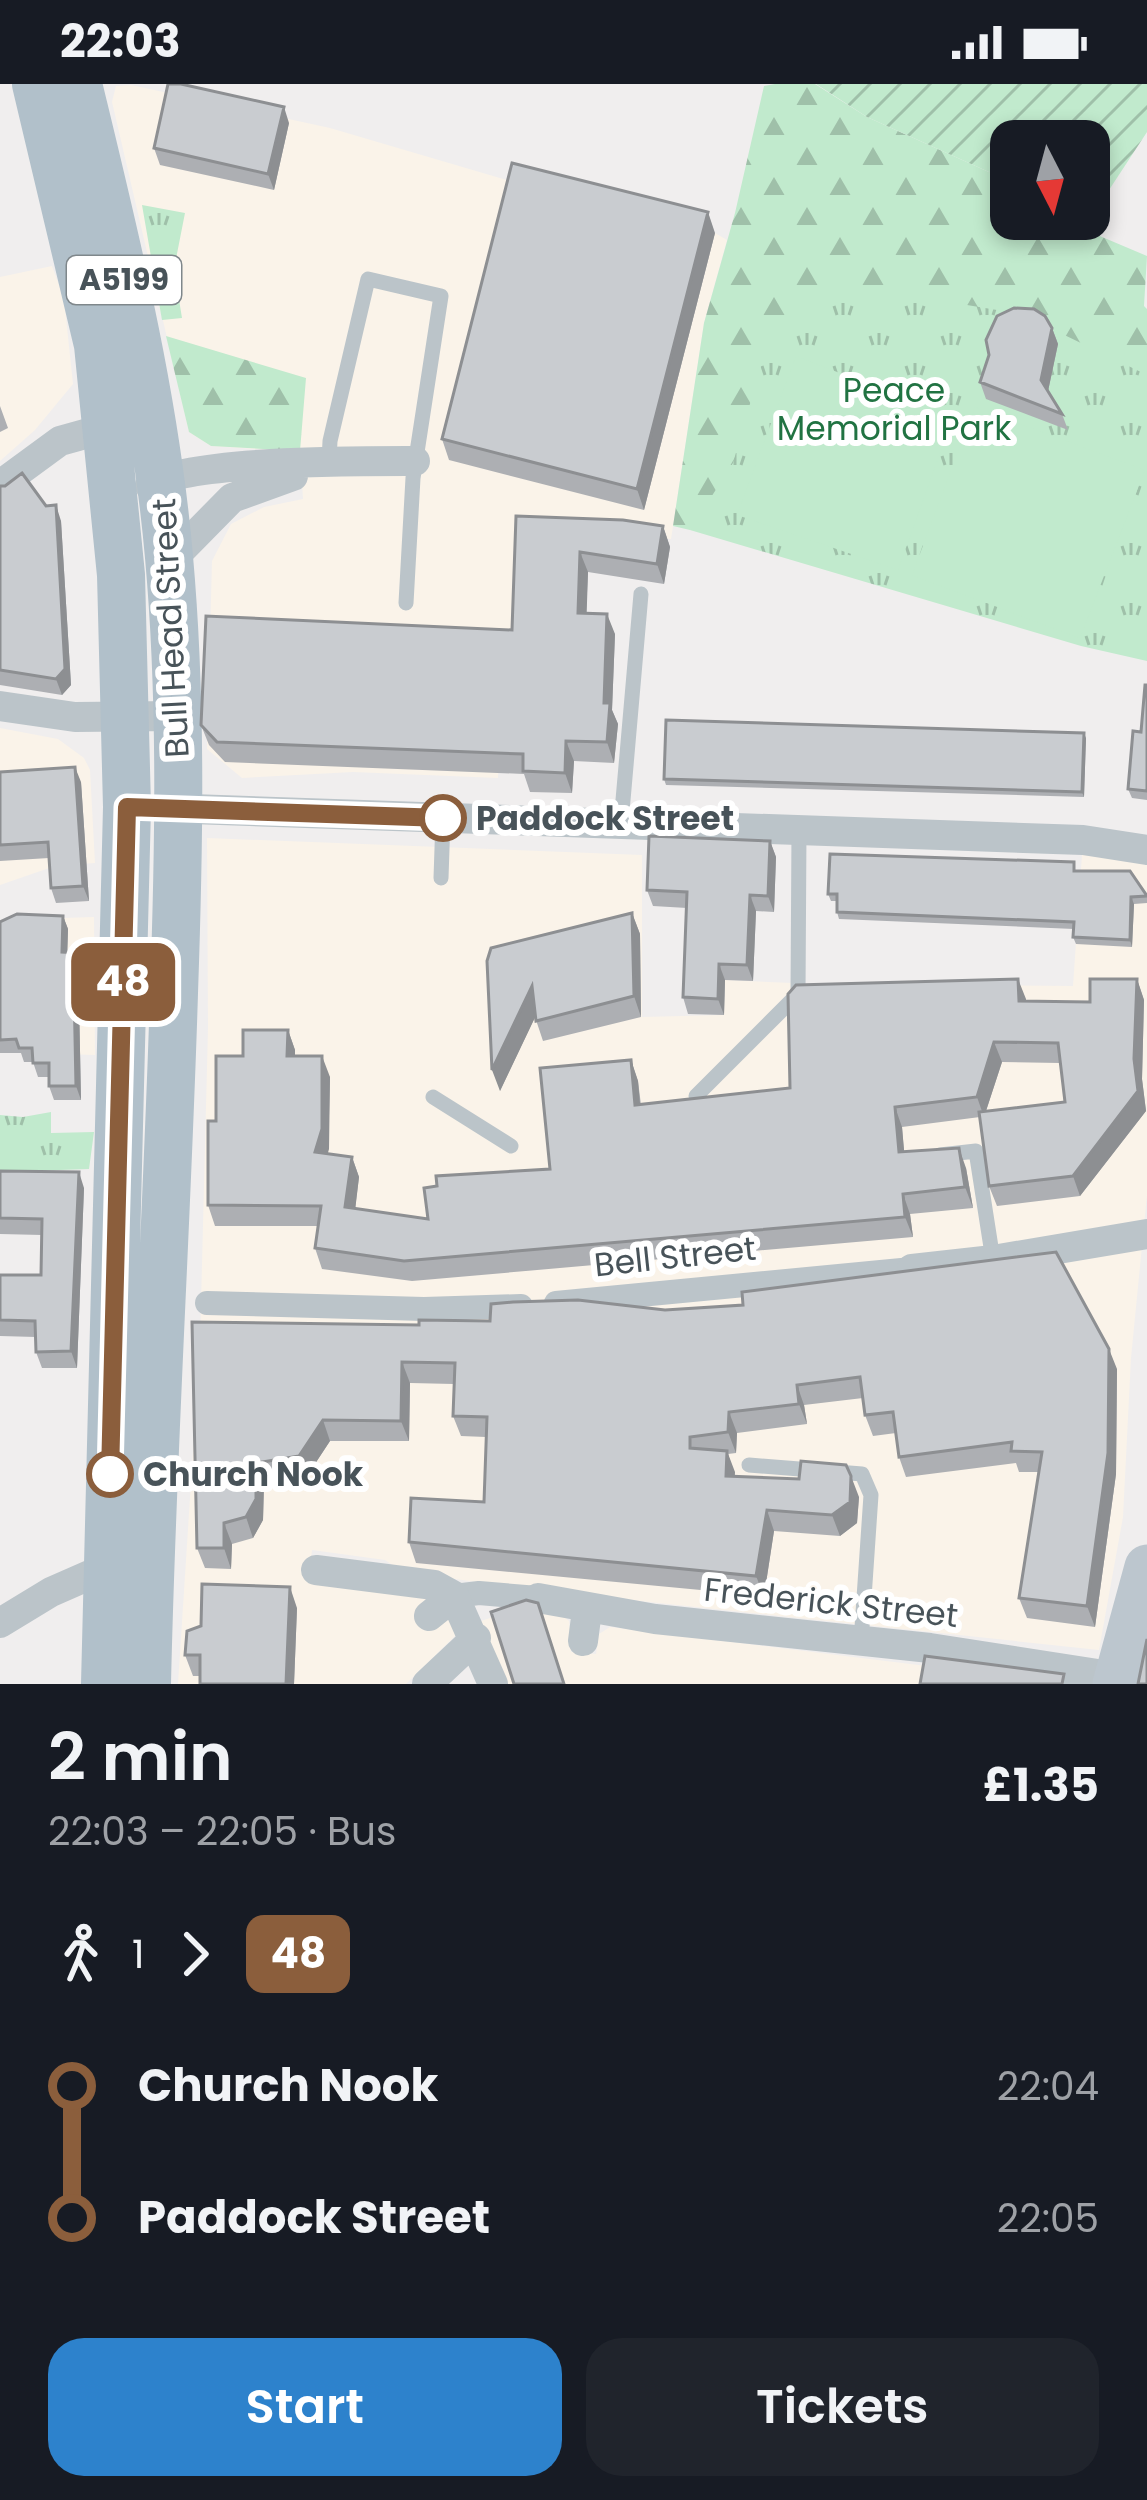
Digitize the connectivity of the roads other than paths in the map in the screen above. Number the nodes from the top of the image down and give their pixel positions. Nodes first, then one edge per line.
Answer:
1 (36, 84) edge
2 (78, 84) edge
3 (131, 422) junction
4 (329, 461) junction
5 (414, 469) junction
6 (161, 478) junction
7 (0, 485) edge
8 (119, 530) junction
9 (170, 561) junction
10 (640, 594) dead end
11 (406, 603) dead end
12 (0, 706) edge
13 (125, 716) junction
14 (176, 716) junction
15 (127, 807) junction
16 (180, 808) junction
17 (443, 818) junction
18 (621, 823) junction
19 (799, 830) junction
20 (1147, 834) edge
21 (1083, 840) junction
22 (1147, 850) edge
23 (441, 878) dead end
24 (696, 1096) edge
25 (433, 1097) dead end
26 (511, 1146) dead end
27 (935, 1156) edge
28 (1147, 1234) edge
29 (993, 1260) junction
30 (912, 1269) joint
31 (207, 1303) dead end
32 (749, 1466) dead end
33 (1147, 1567) edge
34 (108, 1568) junction
35 (316, 1570) dead end
36 (454, 1595) junction
37 (538, 1598) joint
38 (587, 1610) junction
39 (429, 1616) dead end
40 (0, 1623) edge
41 (476, 1638) junction
42 (584, 1641) dead end
43 (861, 1642) junction
44 (1116, 1680) edge
45 (104, 1684) edge
46 (146, 1684) edge
47 (427, 1684) edge
48 (494, 1684) edge

1 - 3 main road, Bull Head Street / A5199
2 - 3 main road, Bull Head Street / A5199
3 - 6 main road, Bull Head Street / A5199
3 - 7 street
3 - 8 main road, Bull Head Street / A5199
4 - 5 street
4 - 5 lane
4 - 6 street
5 - 9 street
5 - 11 lane
6 - 8 street
6 - 9 main road, Bull Head Street / A5199
8 - 13 main road, Bull Head Street / A5199
9 - 14 main road, Bull Head Street / A5199
10 - 18 lane
12 - 13 street
13 - 14 street
13 - 15 main road, Bull Head Street / A5199
14 - 16 main road, Bull Head Street / A5199
15 - 16 street
15 - 34 main road, Bull Head Street / A5199
16 - 17 street
16 - 46 main road, Bull Head Street / A5199
17 - 18 street
17 - 23 lane
18 - 19 street
19 - 21 street
19 - 24 lane
20 - 21 street
21 - 22 street
25 - 26 lane
27 - 29 lane
28 - 29 street, Bell Street
29 - 30 street, Bell Street
30 - 31 street, Bell Street
32 - 43 lane
33 - 44 main road
34 - 40 street
34 - 45 main road, Bull Head Street / A5199
35 - 36 street
36 - 37 street
36 - 39 street
36 - 41 street
37 - 38 street, Frederick Street
38 - 42 street
38 - 43 street, Frederick Street
41 - 47 street
41 - 48 street
43 - 44 street, Frederick Street

